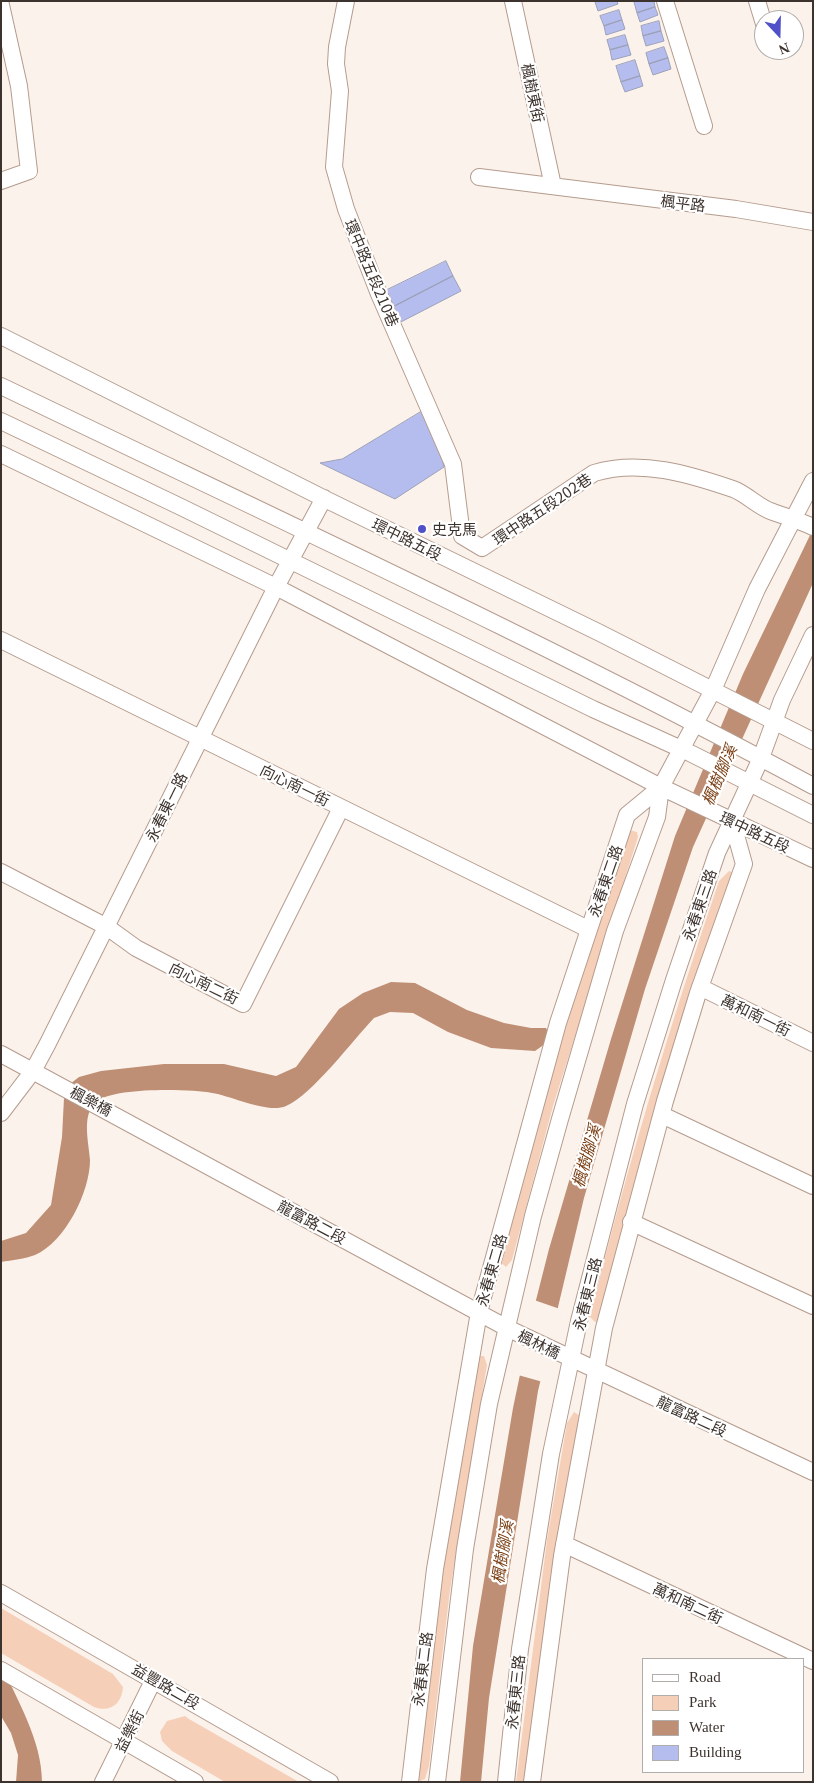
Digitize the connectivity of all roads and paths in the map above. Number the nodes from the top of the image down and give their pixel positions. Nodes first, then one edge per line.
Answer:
1 (346, 1) edge
2 (513, 1) edge
3 (665, 1) edge
4 (1, 5) edge
5 (704, 126) dead end
6 (479, 177) dead end
7 (1, 181) edge
8 (553, 186) junction
9 (813, 222) edge
10 (1, 336) edge
11 (1, 386) edge
12 (1, 422) edge
13 (1, 454) edge
14 (813, 481) edge
15 (324, 498) junction
16 (795, 519) junction
17 (813, 527) edge
18 (305, 531) junction
19 (462, 536) joint
20 (289, 561) junction
21 (276, 587) junction
22 (813, 635) edge
23 (1, 640) edge
24 (717, 692) junction
25 (773, 721) junction
26 (698, 724) junction
27 (200, 738) junction
28 (813, 741) edge
29 (685, 751) junction
30 (757, 756) junction
31 (746, 782) junction
32 (813, 786) edge
33 (665, 789) junction
34 (341, 808) junction
35 (813, 816) edge
36 (729, 819) junction
37 (813, 859) edge
38 (1, 872) edge
39 (107, 927) junction
40 (588, 929) junction
41 (700, 987) junction
42 (813, 1043) edge
43 (1, 1054) edge
44 (33, 1071) junction
45 (1, 1113) edge
46 (662, 1114) junction
47 (118, 1116) joint
48 (813, 1186) edge
49 (631, 1222) junction
50 (813, 1306) edge
51 (479, 1312) junction
52 (507, 1328) junction
53 (572, 1360) junction
54 (597, 1371) junction
55 (813, 1472) edge
56 (564, 1544) junction
57 (1, 1593) edge
58 (813, 1661) edge
59 (1, 1670) edge
60 (154, 1679) junction
61 (124, 1741) junction
62 (102, 1782) edge
63 (195, 1782) edge
64 (330, 1782) edge
65 (410, 1782) edge
66 (437, 1782) edge
67 (506, 1782) edge
68 (532, 1782) edge

1 - 19 street, 環中路五段210巷
2 - 8 street, 楓樹東街
3 - 5 street
4 - 7 street
6 - 8 street, 楓平路
8 - 9 street, 楓平路
10 - 15 street, 環中路五段
11 - 18 street
12 - 20 street
13 - 21 street, 環中路五段
14 - 16 street, 永春東二路
15 - 18 street, 永春東一路
15 - 24 street, 環中路五段
16 - 17 street
16 - 19 street, 環中路五段202巷
16 - 24 street, 永春東二路
18 - 20 street, 永春東一路
18 - 26 street
20 - 21 street, 永春東一路
20 - 29 street
21 - 27 street, 永春東一路
21 - 33 street, 環中路五段
22 - 25 street, 永春東三路
23 - 27 street, 向心南一街
24 - 25 street, 環中路五段
24 - 26 street, 永春東二路
25 - 28 street, 環中路五段
25 - 30 street, 永春東三路
26 - 29 street, 永春東二路
26 - 30 street
27 - 34 street, 向心南一街
27 - 39 street, 永春東一路
29 - 31 street
29 - 33 street, 永春東二路
30 - 31 street, 永春東三路
30 - 32 street
31 - 35 street
31 - 36 street, 永春東三路
33 - 36 street, 環中路五段
33 - 40 street, 永春東二路
33 - 52 street, 永春東二路
34 - 39 street, 向心南二街
34 - 40 street, 向心南一街
36 - 37 street, 環中路五段
36 - 41 street, 永春東三路
36 - 53 street, 永春東三路
38 - 39 street, 向心南二街
39 - 44 street, 永春東一路
40 - 51 street, 永春東二路
41 - 42 street, 萬和南一街
41 - 46 street, 永春東三路
43 - 44 street
44 - 45 street, 永春東一路
44 - 47 street, 楓樂橋
46 - 48 street
46 - 49 street, 永春東三路
47 - 51 street, 龍富路二段
49 - 50 street
49 - 54 street, 永春東三路
51 - 52 street, 龍富路二段
51 - 65 street, 永春東二路
52 - 53 street, 楓林橋
52 - 66 street, 永春東二路
53 - 54 street, 龍富路二段
53 - 67 street, 永春東三路
54 - 55 street, 龍富路二段
54 - 56 street, 永春東三路
56 - 58 street, 萬和南二街
56 - 68 street, 永春東三路
57 - 60 street, 益豐路二段
59 - 61 street
60 - 61 street, 益樂街
60 - 64 street, 益豐路二段
61 - 62 street, 益樂街
61 - 63 street

